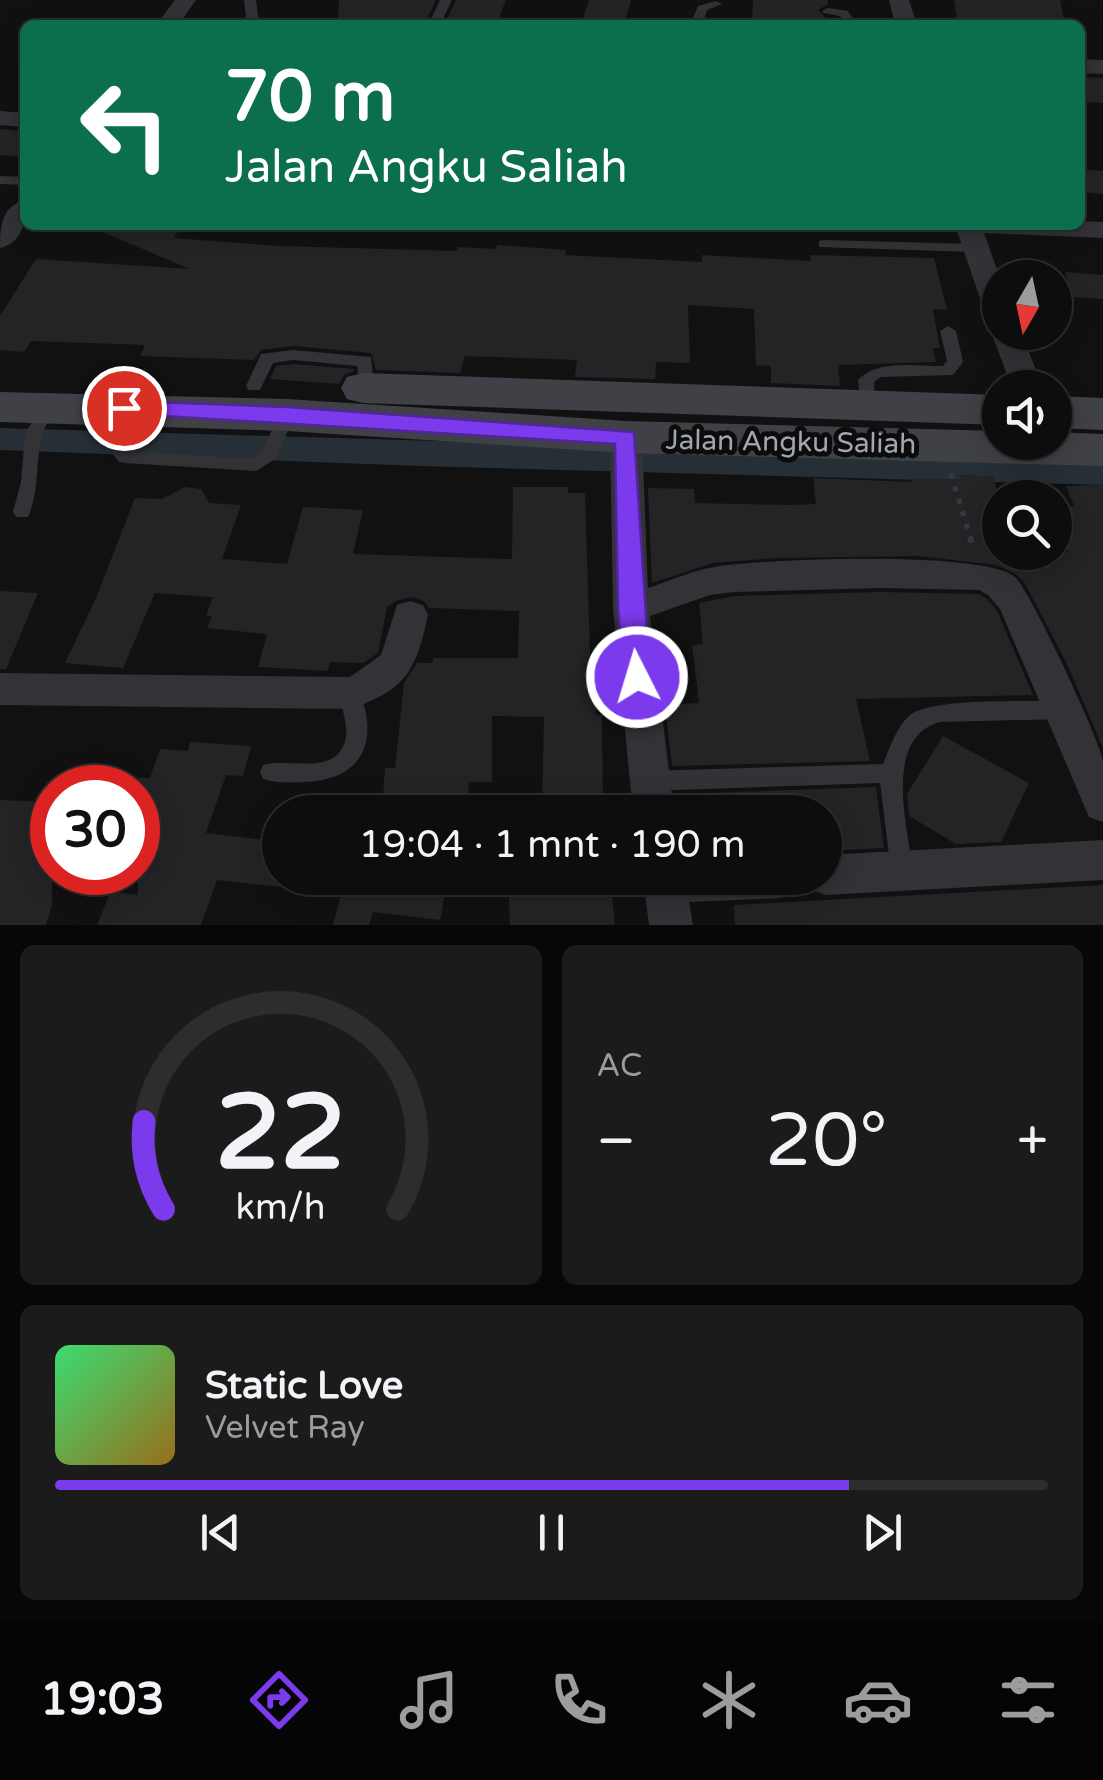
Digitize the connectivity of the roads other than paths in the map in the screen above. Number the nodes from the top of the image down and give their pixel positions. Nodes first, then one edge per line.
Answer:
1 (186, 0) edge
2 (716, 4) dead end
3 (828, 11) dead end
4 (171, 20) edge
5 (698, 20) edge
6 (848, 20) edge
7 (20, 214) edge
8 (1103, 230) edge
9 (972, 233) edge
10 (0, 240) edge
11 (824, 244) dead end
12 (982, 263) edge
13 (948, 331) dead end
14 (0, 376) edge
15 (867, 406) junction
16 (982, 409) edge
17 (1103, 414) edge
18 (32, 416) edge
19 (276, 416) junction
20 (1072, 426) edge
21 (982, 438) edge
22 (1072, 441) edge
23 (1103, 450) edge
24 (627, 452) junction
25 (22, 512) dead end
26 (631, 608) junction
27 (410, 615) dead end
28 (0, 690) edge
29 (350, 694) junction
30 (1063, 710) junction
31 (271, 772) dead end
32 (890, 773) junction
33 (650, 795) edge
34 (670, 795) edge
35 (1103, 804) edge
36 (1103, 860) edge
37 (902, 872) junction
38 (842, 874) edge

1 - 4 street
2 - 5 lane
3 - 6 lane
7 - 10 street
8 - 9 street
9 - 11 lane
9 - 12 street
13 - 15 lane
14 - 19 main road, Jalan Angku Saliah
15 - 16 main road, Jalan Angku Saliah
15 - 19 main road, Jalan Angku Saliah
17 - 20 main road, Jalan Angku Saliah
18 - 19 main road, Jalan Angku Saliah
18 - 25 lane
19 - 24 main road, Jalan Angku Saliah
21 - 24 main road, Jalan Angku Saliah
22 - 23 main road, Jalan Angku Saliah
24 - 26 street
26 - 30 street
26 - 33 street
27 - 29 street
28 - 29 street
29 - 31 lane
30 - 32 lane
30 - 35 street
32 - 34 lane
32 - 37 lane
36 - 37 street
37 - 38 street

